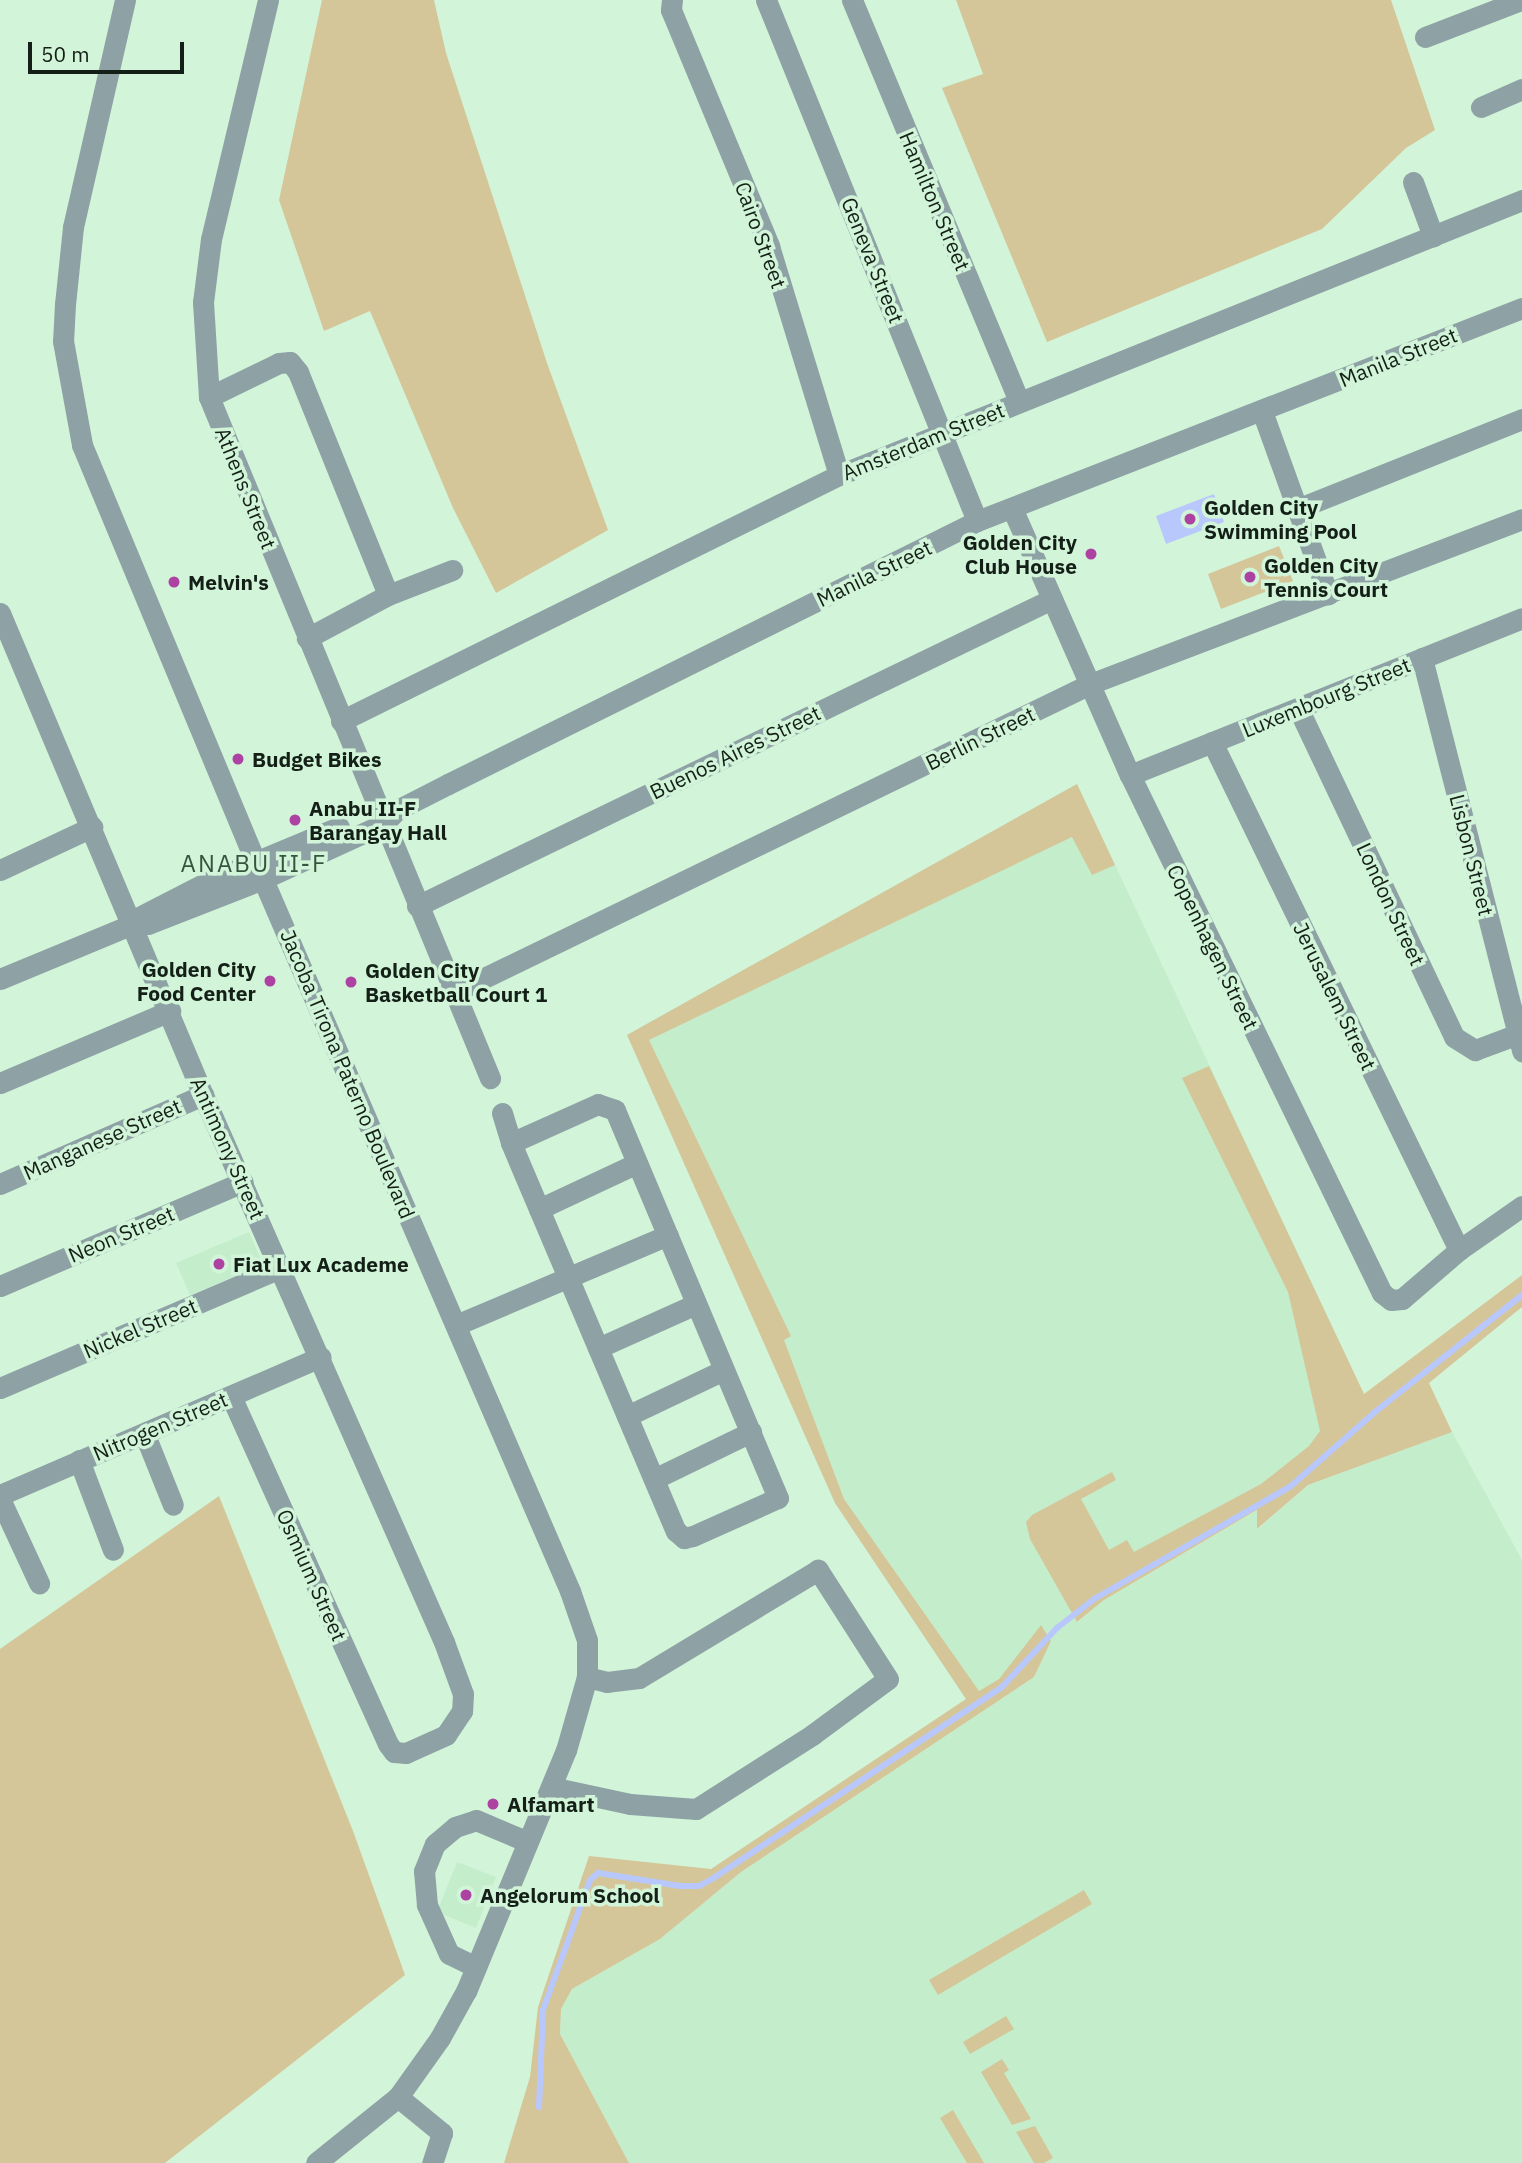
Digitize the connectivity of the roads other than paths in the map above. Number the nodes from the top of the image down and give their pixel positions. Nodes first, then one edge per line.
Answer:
1 (125, 0) edge
2 (268, 0) edge
3 (672, 0) edge
4 (766, 0) edge
5 (852, 0) edge
6 (1521, 1) edge
7 (1425, 37) dead end
8 (1522, 89) edge
9 (1481, 107) dead end
10 (1413, 181) dead end
11 (1522, 200) edge
12 (1433, 236) junction
13 (1522, 308) edge
14 (209, 397) junction
15 (1018, 401) junction
16 (1262, 411) junction
17 (1522, 419) edge
18 (943, 432) junction
19 (839, 475) junction
20 (1012, 508) junction
21 (1297, 509) junction
22 (1522, 519) edge
23 (977, 521) junction
24 (452, 570) dead end
25 (1328, 594) junction
26 (388, 595) junction
27 (1052, 598) junction
28 (0, 613) edge
29 (1522, 618) edge
30 (307, 638) junction
31 (1422, 658) junction
32 (1090, 684) junction
33 (1298, 708) junction
34 (341, 721) junction
35 (1212, 742) junction
36 (1130, 775) junction
37 (386, 815) junction
38 (92, 827) junction
39 (2, 865) edge
40 (259, 870) junction
41 (417, 906) junction
42 (133, 924) junction
43 (0, 979) edge
44 (453, 993) junction
45 (170, 1011) junction
46 (1520, 1042) edge
47 (490, 1078) dead end
48 (0, 1083) edge
49 (204, 1094) junction
50 (502, 1113) dead end
51 (512, 1143) junction
52 (637, 1163) junction
53 (243, 1182) junction
54 (0, 1184) edge
55 (1522, 1206) edge
56 (539, 1209) junction
57 (668, 1235) junction
58 (1459, 1250) junction
59 (280, 1268) junction
60 (568, 1278) junction
61 (0, 1286) edge
62 (696, 1304) junction
63 (456, 1325) junction
64 (598, 1348) junction
65 (321, 1357) junction
66 (724, 1370) junction
67 (0, 1388) edge
68 (231, 1396) junction
69 (627, 1416) junction
70 (751, 1432) junction
71 (145, 1435) junction
72 (79, 1460) junction
73 (654, 1479) junction
74 (0, 1497) edge
75 (173, 1505) dead end
76 (113, 1550) dead end
77 (39, 1583) dead end
78 (587, 1677) junction
79 (394, 1752) joint
80 (551, 1787) junction
81 (528, 1842) junction
82 (476, 1967) junction
83 (398, 2097) junction
84 (316, 2163) edge
85 (432, 2163) edge

1 - 40 street, Jacoba Tirona Paterno Boulevard
2 - 14 street, Athens Street
3 - 19 street, Cairo Street
4 - 18 street, Geneva Street
5 - 15 street, Hamilton Street
6 - 7 street
8 - 9 street
10 - 12 street
11 - 12 street, Amsterdam Street
12 - 15 street, Amsterdam Street
13 - 16 street, Manila Street
14 - 26 street
14 - 30 street, Athens Street
15 - 18 street, Amsterdam Street
16 - 20 street, Manila Street
16 - 21 street
17 - 21 street
18 - 19 street, Amsterdam Street
18 - 23 street, Geneva Street
19 - 34 street, Amsterdam Street
20 - 23 street, Manila Street
20 - 27 street, Copenhagen Street
21 - 25 street
22 - 25 street, Berlin Street
23 - 37 street, Manila Street
24 - 26 street
25 - 32 street, Berlin Street
26 - 30 street
27 - 32 street, Copenhagen Street
27 - 41 street, Buenos Aires Street
28 - 38 street, Antimony Street
29 - 31 street, Luxembourg Street
30 - 34 street, Athens Street
31 - 33 street, Luxembourg Street
31 - 46 street, Lisbon Street
32 - 36 street, Copenhagen Street
32 - 44 street, Berlin Street
33 - 35 street, Luxembourg Street
33 - 46 street, London Street
34 - 37 street, Athens Street
35 - 36 street, Luxembourg Street
35 - 58 street, Jerusalem Street
36 - 58 street, Copenhagen Street
37 - 40 street, Manila Street
37 - 41 street, Athens Street
38 - 39 street
38 - 42 street, Antimony Street
40 - 42 street, Manila Street
40 - 63 street, Jacoba Tirona Paterno Boulevard
41 - 44 street, Athens Street
42 - 43 street, Manila Street
42 - 45 street, Antimony Street
44 - 47 street, Athens Street
45 - 48 street
45 - 49 street, Antimony Street
49 - 53 street, Antimony Street
49 - 54 street, Manganese Street
50 - 51 street
51 - 52 street
51 - 56 street
52 - 56 street
52 - 57 street
53 - 59 street, Antimony Street
53 - 61 street, Neon Street
55 - 58 street
56 - 60 street
57 - 60 street
57 - 62 street
59 - 65 street, Antimony Street
59 - 67 street, Nickel Street
60 - 63 street
60 - 64 street
62 - 64 street
62 - 66 street
63 - 78 street, Jacoba Tirona Paterno Boulevard
64 - 69 street
65 - 68 street, Nitrogen Street
65 - 79 street, Antimony Street
66 - 69 street
66 - 70 street
68 - 71 street, Nitrogen Street
68 - 79 street, Osmium Street
69 - 73 street
70 - 73 street
70 - 73 street
71 - 72 street, Nitrogen Street
71 - 75 street
72 - 74 street, Nitrogen Street
72 - 76 street
74 - 77 street
78 - 80 street, Jacoba Tirona Paterno Boulevard
78 - 80 street
80 - 81 street, Jacoba Tirona Paterno Boulevard
81 - 82 street, Jacoba Tirona Paterno Boulevard
81 - 82 street
82 - 83 street, Jacoba Tirona Paterno Boulevard
83 - 84 street, Jacoba Tirona Paterno Boulevard
83 - 85 street

